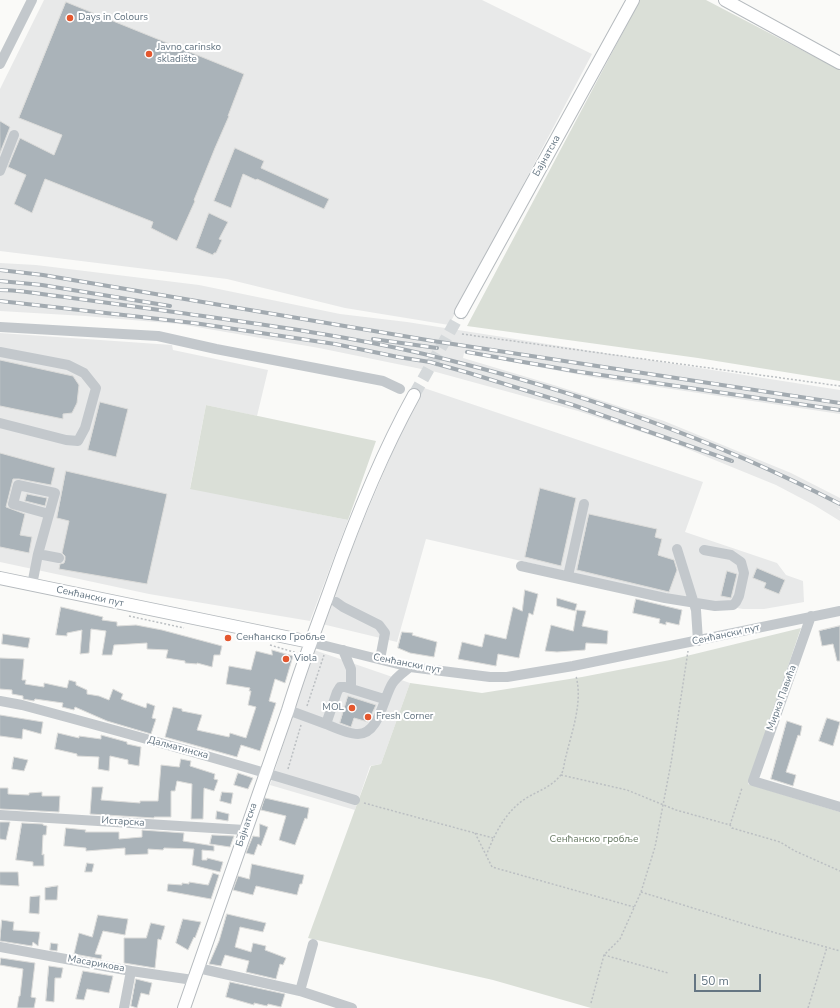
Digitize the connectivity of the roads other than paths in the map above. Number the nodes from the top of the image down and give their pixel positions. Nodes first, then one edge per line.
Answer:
1 (32, 0) edge
2 (633, 0) edge
3 (725, 0) edge
4 (1, 60) edge
5 (840, 63) edge
6 (14, 135) dead end
7 (0, 172) edge
8 (460, 312) tunnel mouth
9 (0, 327) edge
10 (0, 352) edge
11 (400, 389) dead end
12 (414, 395) tunnel mouth
13 (0, 423) edge
14 (584, 504) dead end
15 (49, 514) dead end
16 (677, 549) dead end
17 (704, 550) dead end
18 (38, 554) junction
19 (59, 558) dead end
20 (521, 566) dead end
21 (568, 576) junction
22 (0, 581) edge
23 (32, 585) junction
24 (336, 602) dead end
25 (694, 602) junction
26 (840, 611) edge
27 (812, 616) junction
28 (310, 642) junction
29 (694, 642) junction
30 (343, 650) junction
31 (380, 659) junction
32 (410, 667) junction
33 (351, 688) junction
34 (384, 699) junction
35 (0, 701) edge
36 (288, 710) junction
37 (326, 724) junction
38 (266, 772) junction
39 (355, 800) road end
40 (840, 807) edge
41 (0, 815) edge
42 (245, 830) junction
43 (313, 944) dead end
44 (0, 947) edge
45 (198, 968) junction
46 (131, 971) junction
47 (193, 980) junction
48 (300, 991) junction
49 (124, 1008) edge
50 (184, 1008) edge
51 (352, 1008) edge

1 - 4 street
2 - 8 main road, Бајнатска
3 - 5 main road
6 - 7 street
9 - 11 street
10 - 13 street
12 - 28 main road, Бајнатска
14 - 21 street
15 - 18 street
16 - 25 street
17 - 25 street
18 - 19 street
18 - 23 street
20 - 21 street
21 - 25 street
22 - 23 main road, Сенћански пут
23 - 28 main road, Сенћански пут
24 - 31 street
25 - 29 street
26 - 27 street, Сенћански пут
27 - 29 street, Сенћански пут
27 - 40 street, Мирка Павића
28 - 30 street, Сенћански пут
28 - 36 main road, Бајнатска
29 - 32 street, Сенћански пут
30 - 31 street, Сенћански пут
30 - 33 street
31 - 32 street, Сенћански пут
32 - 34 street
33 - 34 street
33 - 37 street
34 - 37 street
35 - 38 street, Далматинска
36 - 37 street
36 - 38 main road, Бајнатска
38 - 39 street, Далматинска
38 - 42 main road, Бајнатска
41 - 42 street, Истарска
42 - 45 main road, Бајнатска
43 - 48 street
44 - 46 street, Масарикова
45 - 47 main road, Бајнатска
45 - 48 street
46 - 47 street, Масарикова
46 - 49 street
47 - 50 main road, Бајнатска
48 - 51 street

